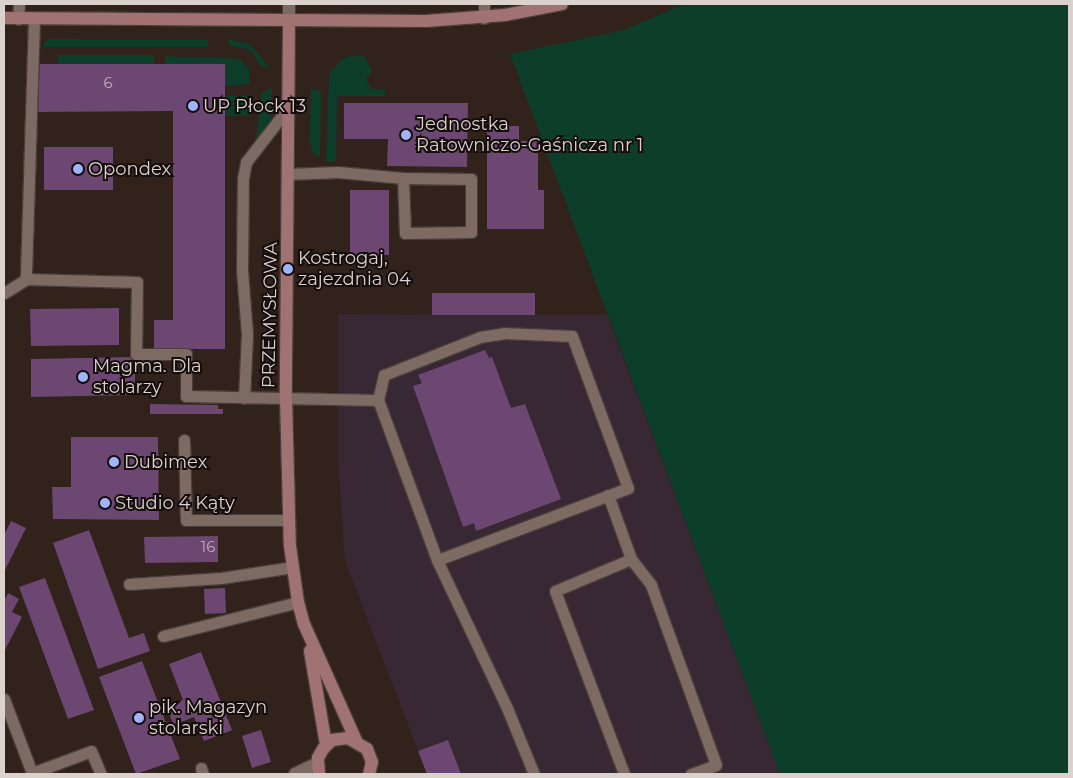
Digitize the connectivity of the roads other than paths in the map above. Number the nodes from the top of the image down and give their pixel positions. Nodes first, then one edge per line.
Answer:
1 (19, 4) edge
2 (289, 4) edge
3 (484, 4) edge
4 (562, 4) edge
5 (4, 18) edge
6 (484, 18) junction
7 (18, 19) junction
8 (34, 19) junction
9 (289, 22) junction
10 (288, 108) junction
11 (288, 174) junction
12 (403, 178) junction
13 (26, 279) junction
14 (4, 293) edge
15 (244, 398) junction
16 (286, 398) junction
17 (378, 400) junction
18 (184, 440) dead end
19 (608, 495) junction
20 (288, 520) junction
21 (631, 559) junction
22 (437, 560) junction
23 (293, 567) junction
24 (129, 584) dead end
25 (298, 602) junction
26 (304, 624) junction
27 (163, 636) dead end
28 (4, 699) edge
29 (356, 740) junction
30 (326, 745) junction
31 (318, 769) edge
32 (718, 769) edge
33 (374, 773) edge
34 (102, 774) edge
35 (295, 774) edge
36 (534, 774) edge
37 (624, 774) edge
38 (691, 774) edge

1 - 7 lane
2 - 9 street, PRZEMYSŁOWA
3 - 6 lane
4 - 6 street
5 - 7 street
6 - 9 street
7 - 8 street
8 - 9 street
8 - 13 lane
9 - 10 street, PRZEMYSŁOWA
10 - 11 street, PRZEMYSŁOWA
10 - 15 lane
11 - 12 lane
11 - 16 street, PRZEMYSŁOWA
12 - 12 lane
13 - 14 lane
13 - 15 lane
15 - 16 lane
16 - 17 lane
16 - 20 street, PRZEMYSŁOWA
17 - 19 lane
17 - 22 lane
18 - 20 lane
19 - 21 lane
19 - 22 lane
20 - 23 street, PRZEMYSŁOWA
21 - 32 lane
21 - 37 lane
22 - 36 lane
23 - 24 lane
23 - 25 street, PRZEMYSŁOWA
25 - 26 street, PRZEMYSŁOWA
25 - 27 lane
26 - 29 street, PRZEMYSŁOWA
26 - 30 street, PRZEMYSŁOWA
28 - 34 lane
29 - 30 street
29 - 33 street, PRZEMYSŁOWA
30 - 31 street
31 - 35 street
32 - 38 lane

